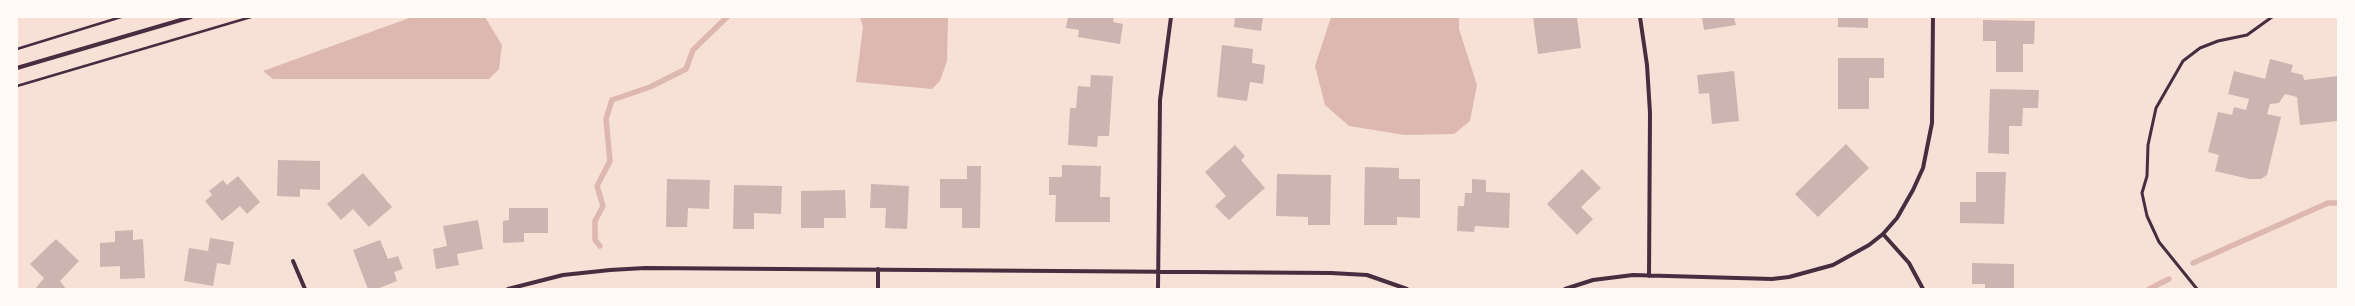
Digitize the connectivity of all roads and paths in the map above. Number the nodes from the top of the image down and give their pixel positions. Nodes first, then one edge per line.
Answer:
1 (121, 17) edge
2 (191, 17) edge
3 (251, 17) edge
4 (1171, 17) edge
5 (1640, 17) edge
6 (1933, 17) edge
7 (2272, 17) edge
8 (17, 49) edge
9 (17, 68) edge
10 (17, 86) edge
11 (1883, 234) junction
12 (293, 261) dead end
13 (878, 268) junction
14 (1158, 271) junction
15 (1649, 276) junction
16 (305, 289) edge
17 (508, 289) edge
18 (878, 289) edge
19 (1158, 289) edge
20 (1407, 289) edge
21 (1565, 289) edge
22 (1923, 289) edge
23 (2197, 289) edge

1 - 8 path
2 - 9 street
3 - 10 path
4 - 14 street
5 - 15 street
6 - 11 street
7 - 23 lane
11 - 15 street
11 - 22 street
12 - 16 street
13 - 14 street
13 - 17 street
13 - 18 street
14 - 19 street
14 - 20 street
15 - 21 street

